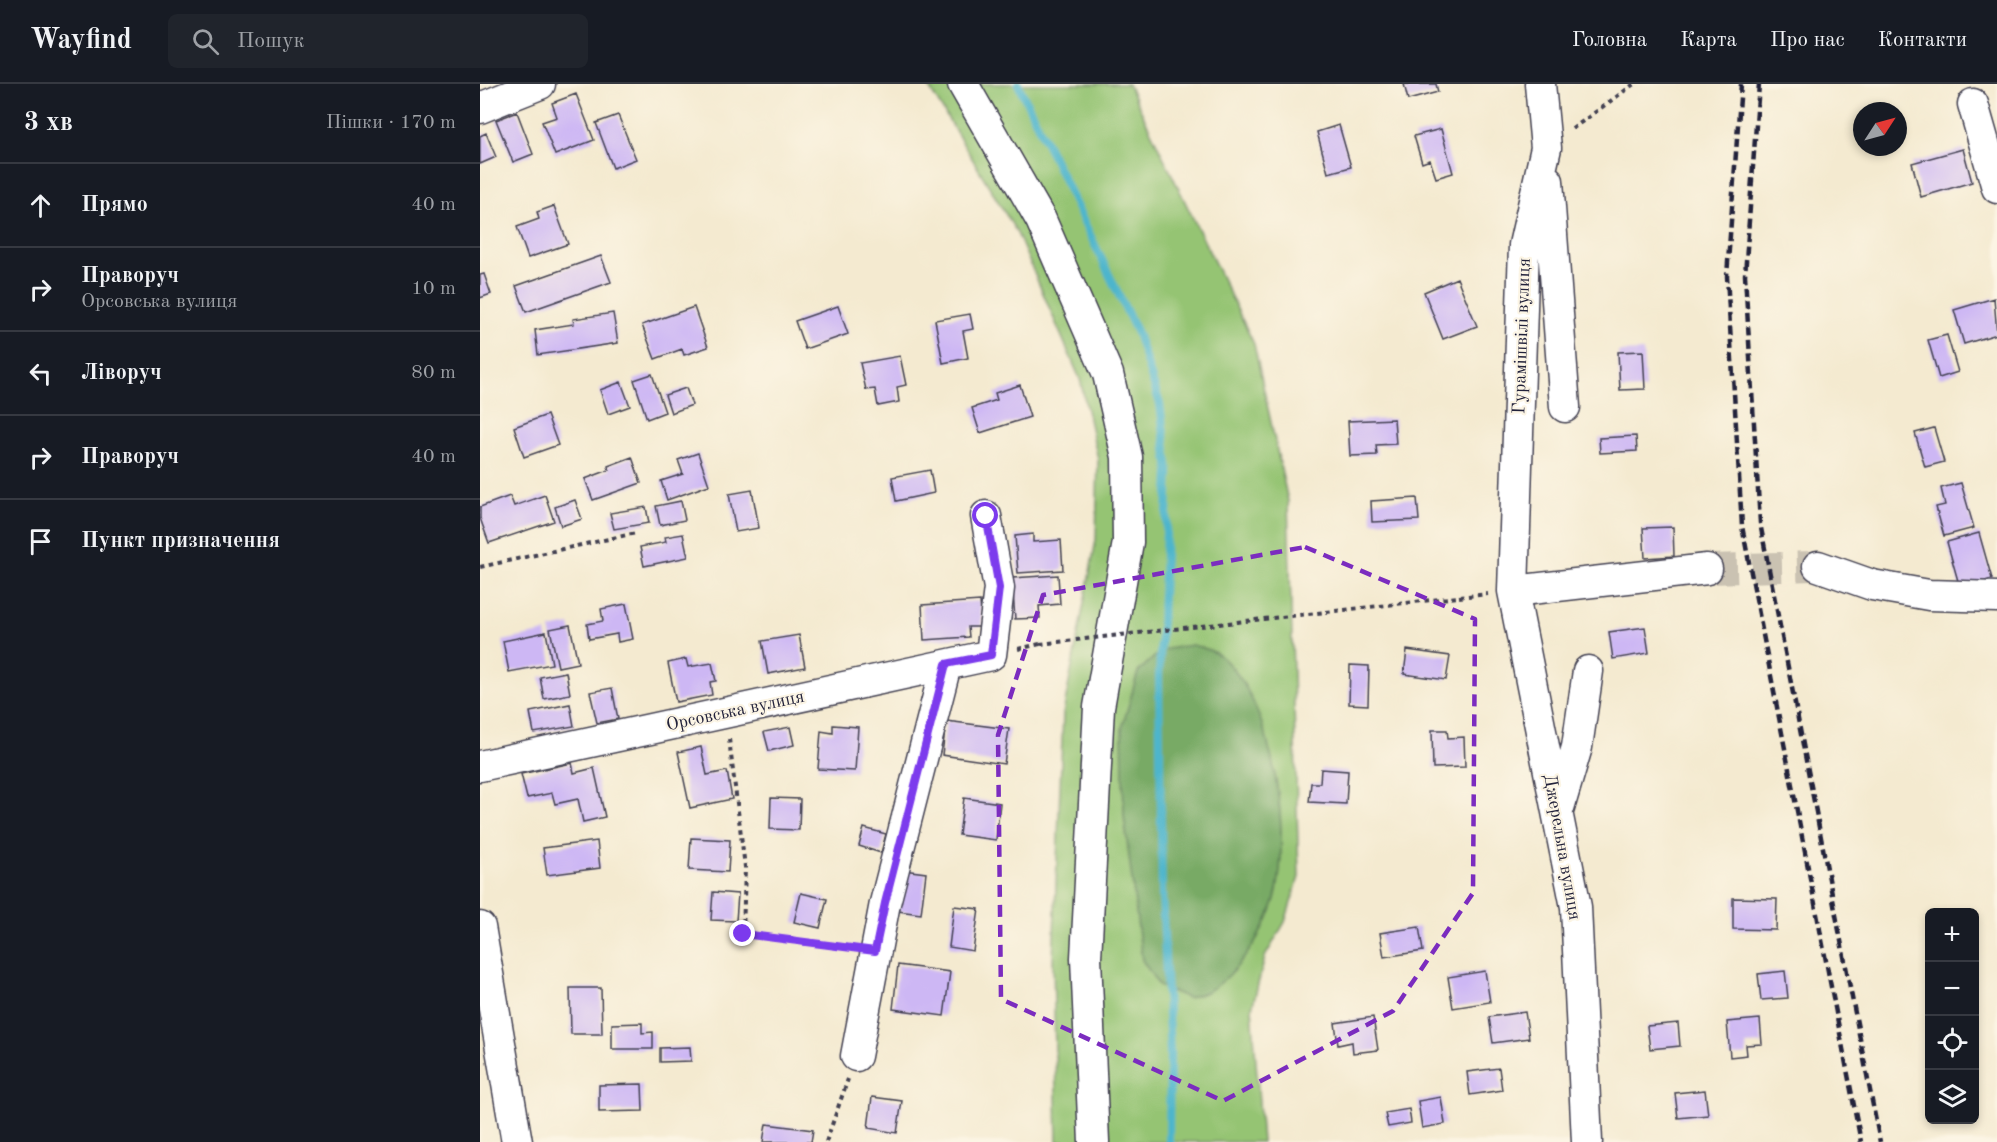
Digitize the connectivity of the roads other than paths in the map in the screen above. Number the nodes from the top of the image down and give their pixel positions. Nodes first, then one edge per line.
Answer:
1 (540, 84) edge
2 (963, 84) edge
3 (1540, 84) edge
4 (1973, 104) dead end
5 (480, 108) edge
6 (1546, 148) junction
7 (1997, 188) edge
8 (1565, 407) dead end
9 (986, 516) dead end
10 (1818, 566) tunnel mouth
11 (1707, 569) tunnel mouth
12 (1513, 591) junction
13 (1997, 597) edge
14 (946, 664) junction
15 (1588, 671) dead end
16 (480, 765) edge
17 (1557, 813) junction
18 (480, 927) edge
19 (856, 1056) road end
20 (517, 1142) edge
21 (1094, 1142) edge
22 (1587, 1142) edge

1 - 5 street
2 - 21 street
3 - 6 street, Гурамішвілі вулиця
4 - 7 street
6 - 8 street
6 - 12 street, Гурамішвілі вулиця
9 - 14 street, Орсовська вулиця
10 - 13 street
11 - 12 street
12 - 17 street, Джерельна вулиця
14 - 16 street, Орсовська вулиця
14 - 19 street
15 - 17 street
17 - 22 street, Джерельна вулиця
18 - 20 street

